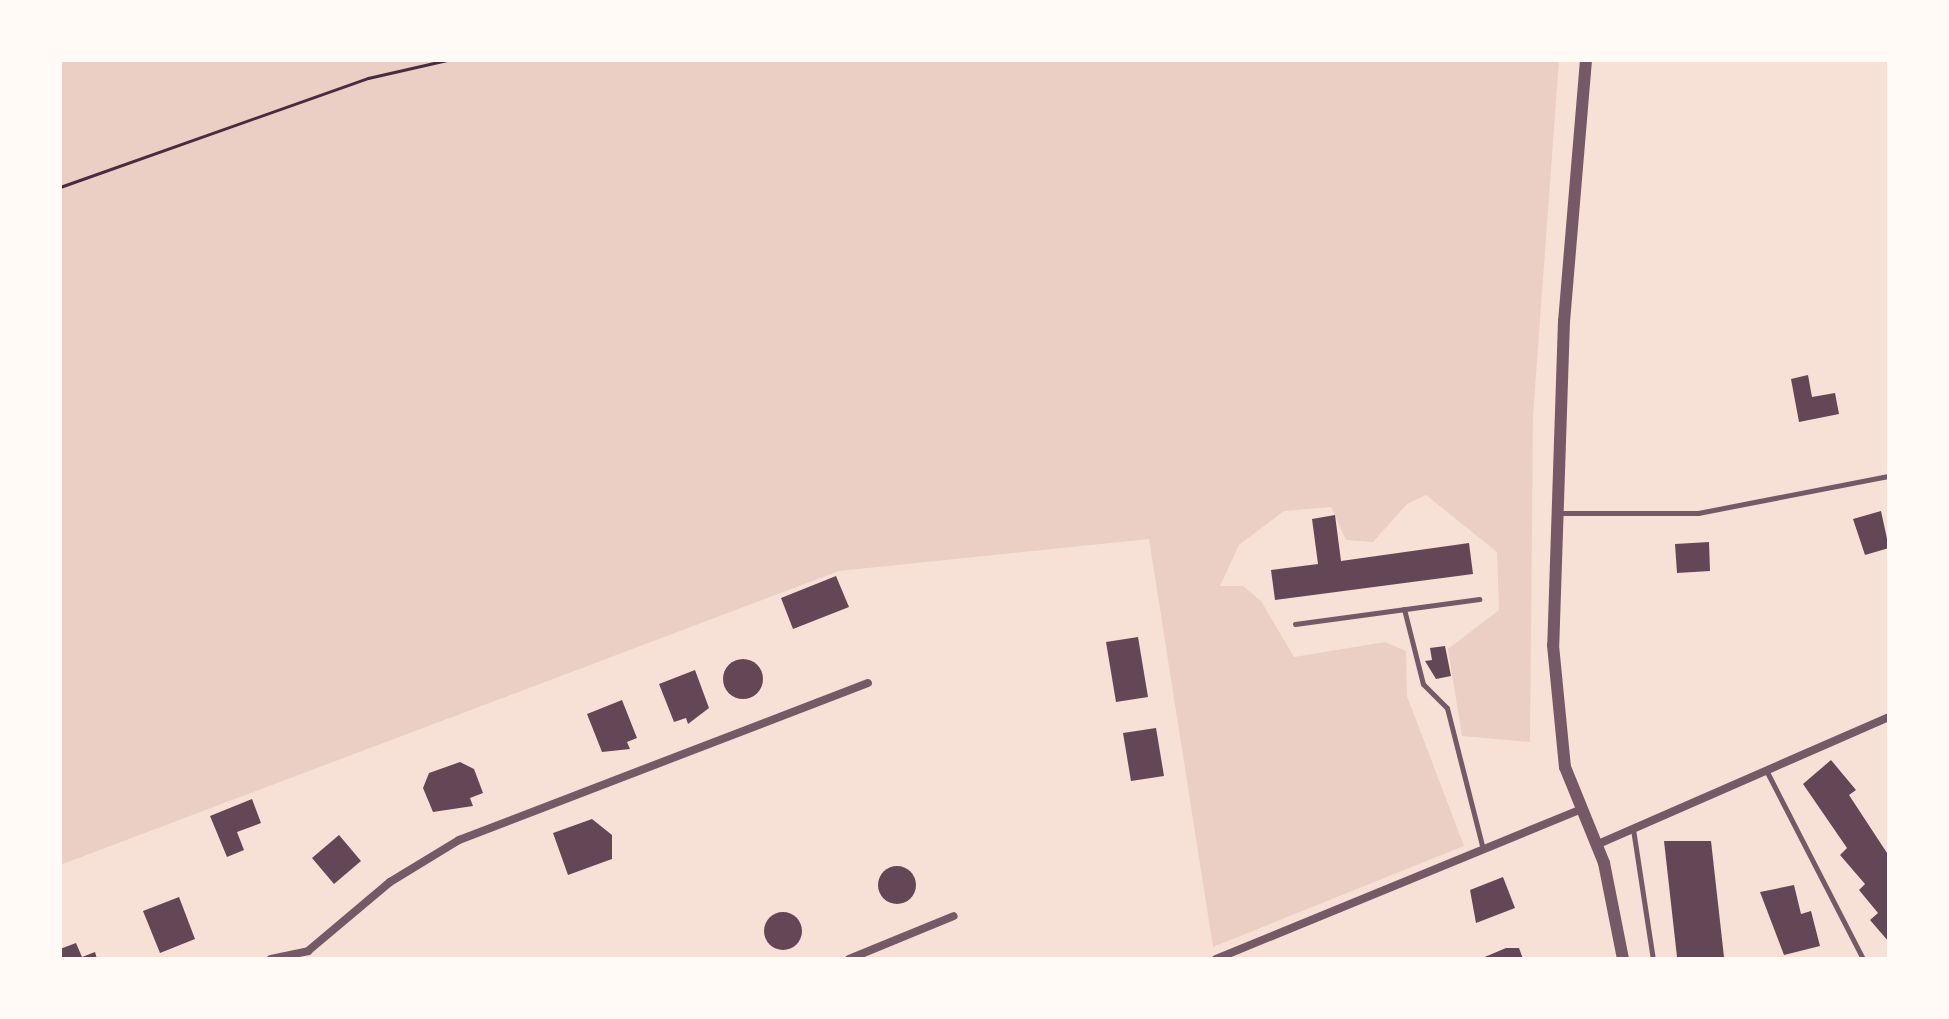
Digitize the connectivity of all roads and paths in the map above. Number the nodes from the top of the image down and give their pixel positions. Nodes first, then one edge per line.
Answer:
1 (445, 60) edge
2 (1586, 60) edge
3 (60, 187) edge
4 (1889, 476) edge
5 (1553, 513) junction
6 (1479, 599) dead end
7 (1404, 609) junction
8 (1295, 624) dead end
9 (868, 683) dead end
10 (1889, 717) edge
11 (1766, 770) junction
12 (1580, 810) junction
13 (1633, 828) junction
14 (1596, 845) junction
15 (1483, 850) junction
16 (954, 916) dead end
17 (309, 955) edge
18 (271, 959) edge
19 (849, 959) edge
20 (1216, 959) edge
21 (1623, 959) edge
22 (1653, 959) edge
23 (1863, 959) edge

1 - 3 path
2 - 5 street
4 - 5 lane
5 - 12 street
6 - 7 lane
7 - 8 lane
7 - 15 lane
9 - 17 street
10 - 11 street
11 - 13 street
11 - 23 lane
12 - 14 street
12 - 15 street
13 - 14 street
13 - 22 lane
14 - 21 street
15 - 20 street
16 - 19 street
17 - 18 street

